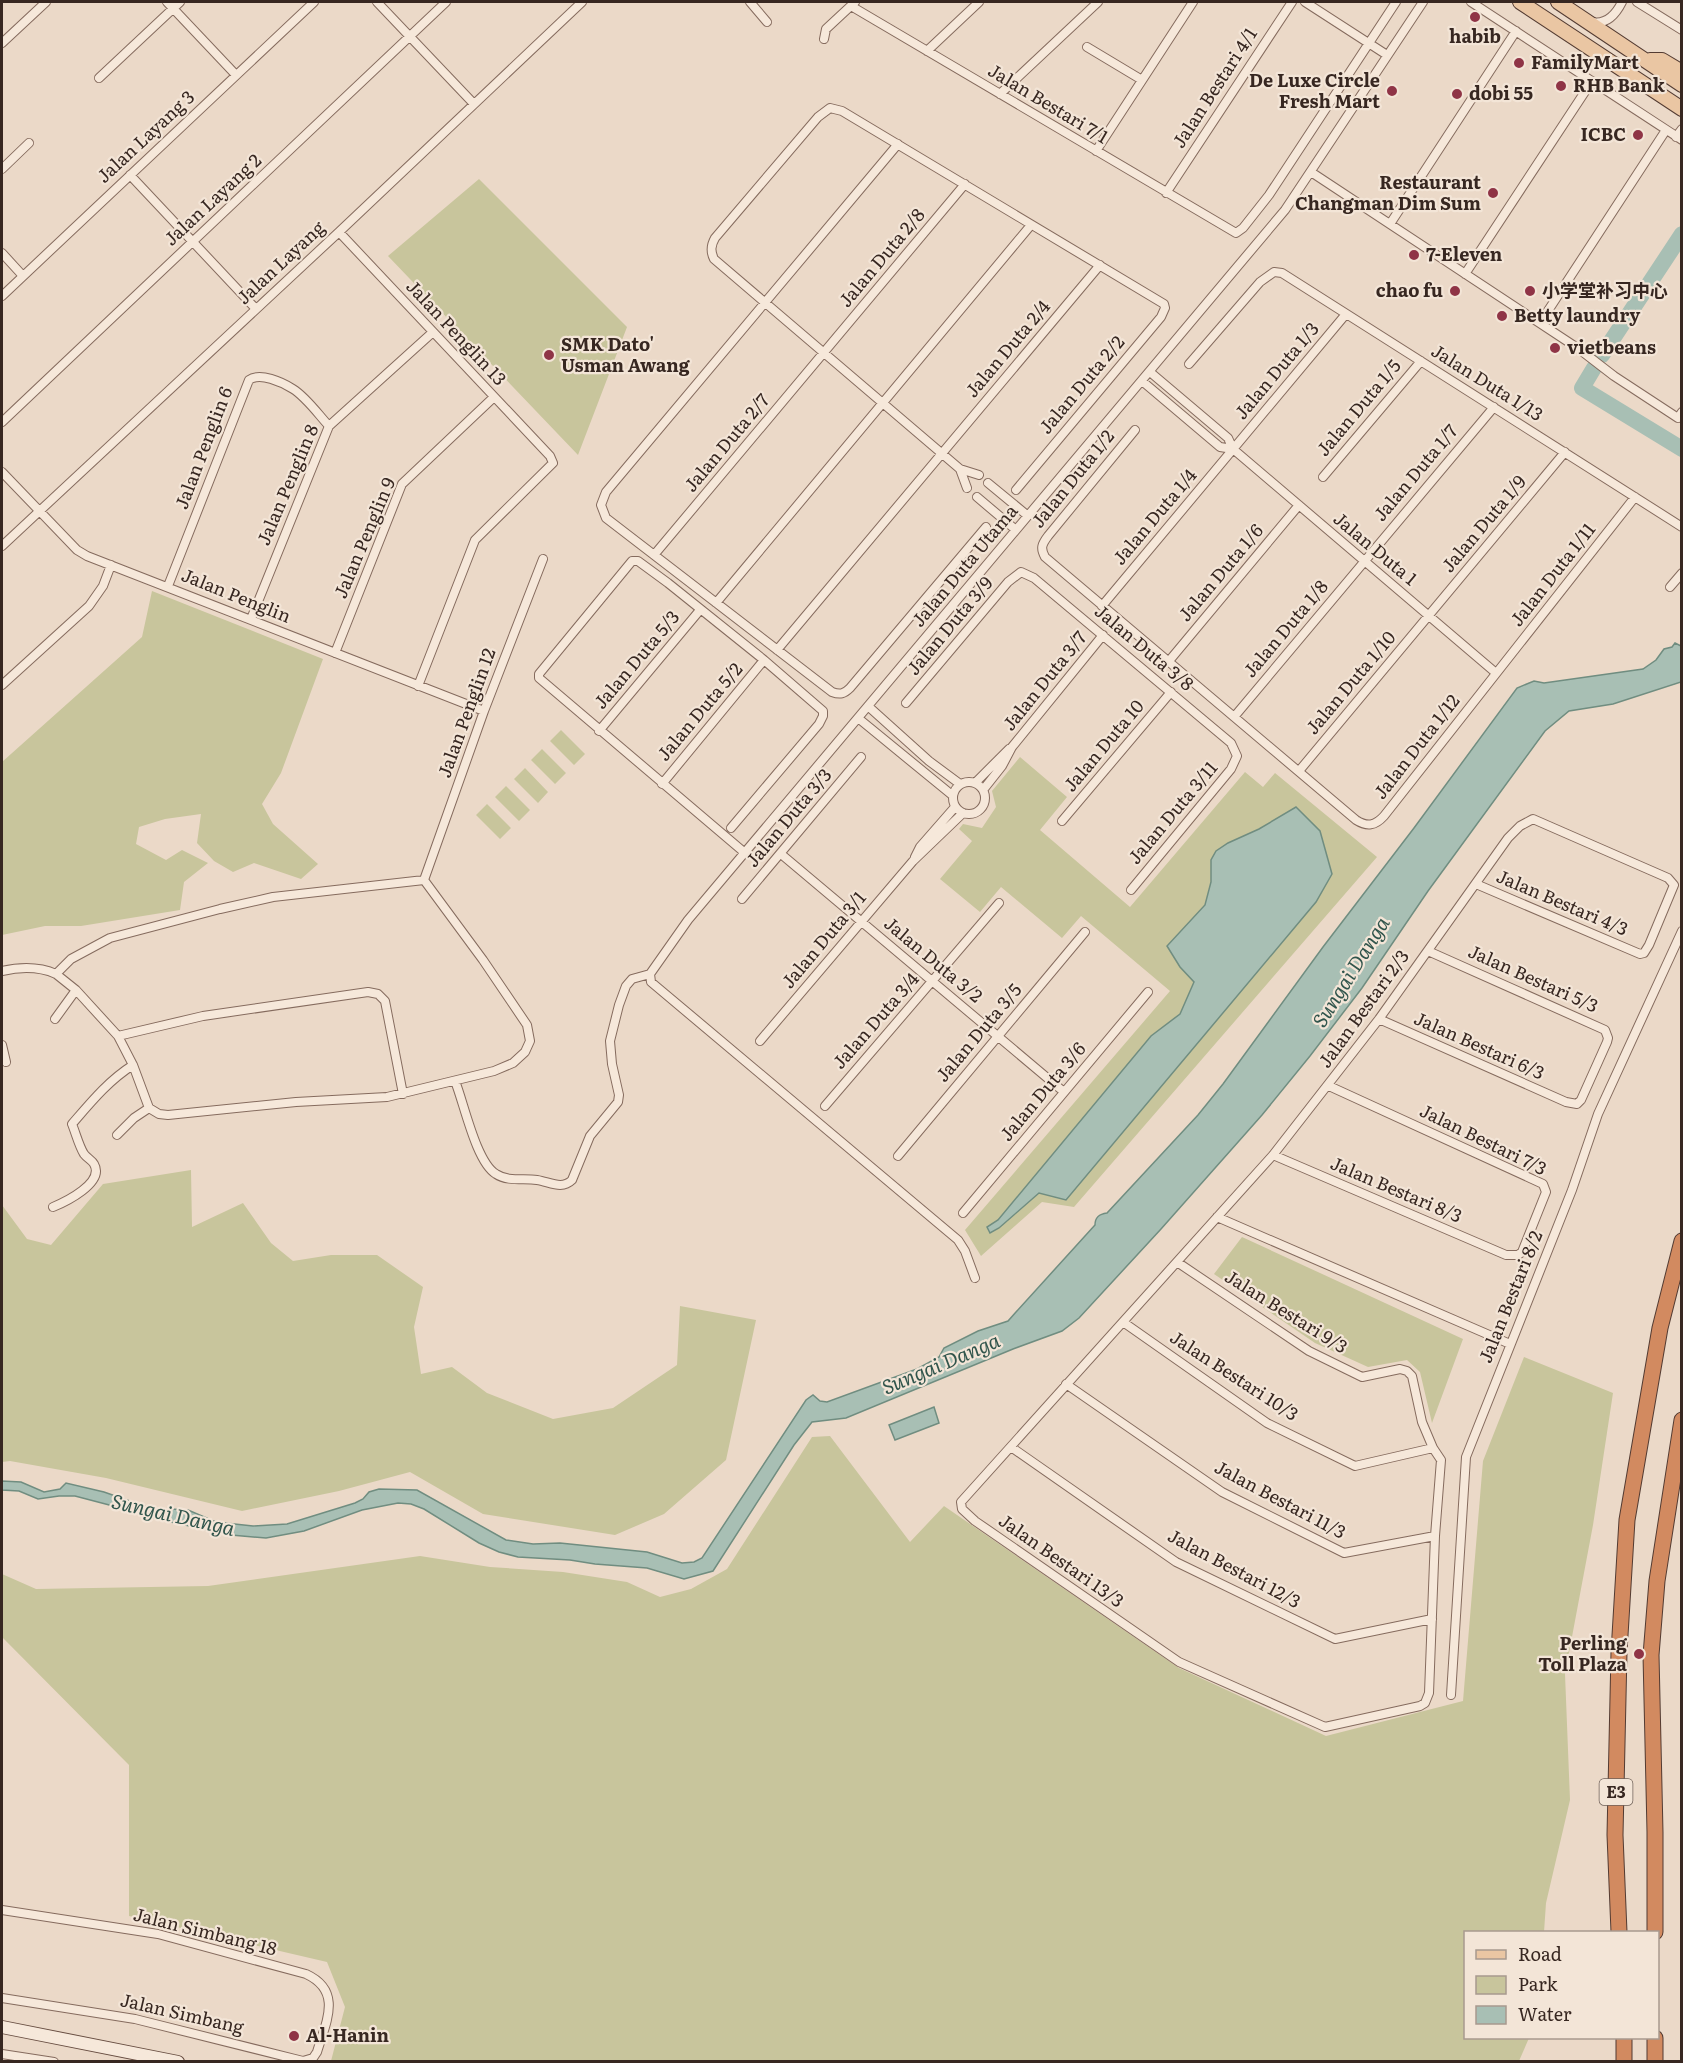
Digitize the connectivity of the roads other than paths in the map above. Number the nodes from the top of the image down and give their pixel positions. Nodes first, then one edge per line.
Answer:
1 (46, 2) edge
2 (180, 2) edge
3 (314, 2) edge
4 (377, 2) edge
5 (446, 2) edge
6 (582, 2) edge
7 (750, 2) edge
8 (979, 2) edge
9 (1098, 2) edge
10 (1193, 2) edge
11 (1292, 2) edge
12 (1305, 2) edge
13 (1396, 2) edge
14 (1423, 2) edge
15 (1471, 2) edge
16 (1520, 2) edge
17 (1558, 2) edge
18 (1622, 2) edge
19 (1637, 2) edge
20 (853, 4) edge
21 (170, 5) edge
22 (1586, 20) junction
23 (767, 22) dead end
24 (1682, 30) edge
25 (1516, 31) junction
26 (410, 36) junction
27 (3, 39) edge
28 (824, 39) dead end
29 (1369, 43) junction
30 (1087, 47) dead end
31 (927, 51) junction
32 (1387, 56) junction
33 (1645, 59) junction
34 (1682, 72) edge
35 (236, 75) junction
36 (99, 78) dead end
37 (1142, 80) junction
38 (1592, 81) junction
39 (1682, 85) edge
40 (1000, 94) junction
41 (474, 104) junction
42 (1682, 109) edge
43 (1666, 130) junction
44 (1680, 135) edge
45 (29, 143) dead end
46 (898, 144) junction
47 (1096, 152) junction
48 (2, 169) edge
49 (1311, 172) junction
50 (130, 175) junction
51 (966, 184) junction
52 (1166, 194) junction
53 (1390, 224) junction
54 (1031, 225) junction
55 (339, 231) junction
56 (193, 241) junction
57 (2, 253) edge
58 (1100, 265) junction
59 (1465, 274) junction
60 (23, 276) junction
61 (2, 296) edge
62 (765, 302) junction
63 (256, 309) junction
64 (1346, 314) junction
65 (1540, 323) junction
66 (433, 332) junction
67 (824, 353) junction
68 (1421, 361) junction
69 (1189, 363) dead end
70 (1150, 372) junction
71 (1142, 381) junction
72 (494, 397) junction
73 (882, 403) junction
74 (1494, 407) junction
75 (1680, 415) edge
76 (2, 422) edge
77 (329, 426) junction
78 (1135, 430) dead end
79 (1233, 449) junction
80 (1565, 452) junction
81 (942, 454) junction
82 (960, 470) junction
83 (2, 472) edge
84 (979, 474) dead end
85 (1323, 477) dead end
86 (988, 483) dead end
87 (967, 488) dead end
88 (1016, 490) dead end
89 (977, 497) dead end
90 (1635, 498) junction
91 (1299, 505) junction
92 (40, 512) junction
93 (1028, 516) junction
94 (986, 527) dead end
95 (1682, 527) edge
96 (1016, 530) junction
97 (2, 546) edge
98 (654, 555) junction
99 (543, 559) dead end
100 (1364, 561) junction
101 (111, 565) junction
102 (1021, 572) joint
103 (1682, 573) edge
104 (168, 586) junction
105 (1671, 587) dead end
106 (716, 603) junction
107 (1102, 606) junction
108 (700, 610) junction
109 (1429, 616) junction
110 (251, 619) junction
111 (1103, 635) junction
112 (777, 650) junction
113 (335, 653) junction
114 (764, 660) junction
115 (1169, 661) junction
116 (1497, 673) junction
117 (2, 685) edge
118 (418, 686) junction
119 (1171, 692) junction
120 (906, 703) dead end
121 (869, 707) junction
122 (484, 711) junction
123 (1234, 717) junction
124 (858, 718) junction
125 (599, 730) junction
126 (1012, 747) junction
127 (1238, 756) joint
128 (861, 757) dead end
129 (1299, 771) junction
130 (975, 783) junction
131 (662, 784) junction
132 (960, 784) junction
133 (983, 790) junction
134 (952, 795) junction
135 (955, 807) junction
136 (963, 813) junction
137 (1062, 821) dead end
138 (731, 828) dead end
139 (745, 853) junction
140 (781, 854) junction
141 (913, 861) junction
142 (424, 880) junction
143 (1476, 884) junction
144 (1131, 890) dead end
145 (742, 899) dead end
146 (999, 903) dead end
147 (862, 921) junction
148 (1085, 932) dead end
149 (1682, 932) edge
150 (1428, 951) junction
151 (1635, 952) joint
152 (2, 971) edge
153 (56, 974) junction
154 (650, 978) junction
155 (932, 981) junction
156 (76, 990) junction
157 (1148, 992) dead end
158 (55, 1019) dead end
159 (1379, 1019) junction
160 (118, 1036) junction
161 (998, 1036) junction
162 (760, 1041) dead end
163 (2, 1045) edge
164 (6, 1062) dead end
165 (133, 1065) junction
166 (455, 1081) junction
167 (1329, 1086) junction
168 (1064, 1092) junction
169 (403, 1094) junction
170 (1566, 1102) joint
171 (825, 1106) dead end
172 (149, 1108) junction
173 (117, 1135) dead end
174 (898, 1155) dead end
175 (1273, 1155) junction
176 (53, 1207) dead end
177 (963, 1213) dead end
178 (1217, 1217) junction
179 (1682, 1241) edge
180 (1506, 1255) joint
181 (1178, 1262) junction
182 (975, 1278) dead end
183 (1123, 1322) junction
184 (1510, 1344) junction
185 (1066, 1384) junction
186 (1682, 1419) edge
187 (1011, 1447) junction
188 (1433, 1448) junction
189 (1435, 1536) junction
190 (1432, 1620) junction
191 (1451, 1695) dead end
192 (2, 1910) edge
193 (1619, 1931) edge
194 (1655, 1931) edge
195 (2, 1998) edge
196 (326, 2021) joint
197 (2, 2027) edge
198 (1624, 2039) edge
199 (1655, 2039) edge
200 (2, 2054) edge
201 (54, 2061) edge
202 (178, 2061) edge
203 (1624, 2061) edge
204 (1655, 2061) edge

1 - 27 street
2 - 21 street
3 - 35 street, Jalan Layang 3
4 - 26 street
5 - 26 street, Jalan Layang 2
6 - 41 street, Jalan Layang
7 - 23 street
8 - 31 street
9 - 40 street
10 - 37 street
11 - 52 street, Jalan Bestari 4/1
12 - 29 street
13 - 29 street
14 - 32 street, Jalan Duta Utama
15 - 25 street
16 - 42 main road
17 - 22 main road
18 - 22 street
19 - 24 street
20 - 28 street
20 - 31 street, Jalan Bestari 7/1
21 - 35 street
21 - 36 street
22 - 33 main road
25 - 38 street
25 - 53 street
26 - 41 street
26 - 56 street, Jalan Layang 2
29 - 32 street
29 - 52 street, Jalan Bestari 7/1
30 - 37 street
31 - 40 street, Jalan Bestari 7/1
32 - 49 street, Jalan Duta Utama
33 - 34 main road
33 - 39 main road
35 - 50 street, Jalan Layang 3
37 - 47 street
38 - 43 street
38 - 59 street
40 - 47 street, Jalan Bestari 7/1
41 - 55 street, Jalan Layang
43 - 44 street
43 - 65 street
45 - 48 street
46 - 51 street
46 - 62 street
46 - 62 street
47 - 52 street, Jalan Bestari 7/1
49 - 53 street
49 - 70 street, Jalan Duta Utama
50 - 56 street
50 - 60 street, Jalan Layang 3
51 - 54 street
51 - 67 street, Jalan Duta 2/8
53 - 59 street
54 - 58 street
54 - 73 street
55 - 63 street, Jalan Layang
55 - 66 street, Jalan Penglin 13
56 - 63 street
56 - 76 street, Jalan Layang 2
57 - 60 street
58 - 81 street, Jalan Duta 2/4
58 - 88 street, Jalan Duta 2/2
59 - 65 street
60 - 61 street, Jalan Layang 3
62 - 67 street
62 - 98 street
63 - 92 street, Jalan Layang
64 - 68 street, Jalan Duta 1/13
64 - 69 street, Jalan Duta 1/13
64 - 79 street, Jalan Duta 1/3
65 - 75 street
66 - 72 street, Jalan Penglin 13
66 - 77 street, Jalan Penglin 8
67 - 73 street
67 - 98 street, Jalan Duta 2/7
68 - 74 street, Jalan Duta 1/13
68 - 85 street, Jalan Duta 1/5
70 - 71 street, Jalan Duta Utama
70 - 79 street, Jalan Duta 1
71 - 79 street, Jalan Duta 1
71 - 93 street, Jalan Duta Utama
72 - 113 street, Jalan Penglin 9
72 - 118 street, Jalan Penglin 13
73 - 81 street
73 - 106 street
74 - 80 street, Jalan Duta 1/13
74 - 100 street, Jalan Duta 1/7
77 - 104 street, Jalan Penglin 6
77 - 110 street, Jalan Penglin 8
78 - 107 street, Jalan Duta 1/2
79 - 91 street, Jalan Duta 1
79 - 107 street, Jalan Duta 1/4
80 - 90 street, Jalan Duta 1/13
80 - 109 street, Jalan Duta 1/9
81 - 82 street
81 - 112 street, Jalan Duta 2/4
82 - 84 street
82 - 87 street
83 - 92 street, Jalan Penglin
86 - 93 street
89 - 96 street
90 - 95 street, Jalan Duta 1/13
90 - 116 street, Jalan Duta 1/11
91 - 100 street, Jalan Duta 1
91 - 115 street, Jalan Duta 1/6
92 - 97 street, Jalan Layang
92 - 101 street, Jalan Penglin
93 - 96 street, Jalan Duta Utama
94 - 112 street
96 - 121 street, Jalan Duta Utama
98 - 106 street
99 - 122 street, Jalan Penglin 12
100 - 109 street, Jalan Duta 1
100 - 123 street, Jalan Duta 1/8
101 - 104 street, Jalan Penglin
101 - 117 street
102 - 111 street, Jalan Duta 3/8
102 - 120 street, Jalan Duta 3/9
103 - 105 street
104 - 110 street, Jalan Penglin
106 - 112 street
107 - 115 street
108 - 114 street
108 - 125 street, Jalan Duta 5/3
108 - 125 street
109 - 116 street, Jalan Duta 1
109 - 129 street, Jalan Duta 1/10
110 - 113 street, Jalan Penglin
111 - 119 street, Jalan Duta 3/8
111 - 126 street, Jalan Duta 3/7
113 - 118 street, Jalan Penglin
114 - 131 street, Jalan Duta 5/2
114 - 138 street
115 - 123 street
116 - 129 street, Jalan Duta 1/12
118 - 122 street, Jalan Penglin
119 - 127 street, Jalan Duta 3/8
119 - 137 street, Jalan Duta 10
121 - 124 street, Jalan Duta Utama
121 - 132 street
122 - 142 street, Jalan Penglin 12
123 - 129 street
124 - 134 street
124 - 139 street, Jalan Duta Utama
125 - 131 street
126 - 130 street, Jalan Duta 3/7
126 - 133 street, Jalan Duta 3/7
127 - 144 street, Jalan Duta 3/11
128 - 140 street, Jalan Duta 3/3
130 - 132 street
130 - 133 street
131 - 139 street
132 - 134 street
133 - 136 street
134 - 135 street
135 - 136 street
135 - 141 street, Jalan Duta 3/1
136 - 141 street, Jalan Duta 3/1
139 - 154 street, Jalan Duta Utama
140 - 145 street, Jalan Duta 3/3
140 - 147 street, Jalan Duta 3/2
141 - 147 street, Jalan Duta 3/1
142 - 153 street
142 - 166 street
143 - 150 street, Jalan Bestari 2/3
143 - 151 street, Jalan Bestari 4/3
143 - 151 street, Jalan Bestari 2/3
146 - 155 street, Jalan Duta 3/4
147 - 155 street, Jalan Duta 3/2
147 - 162 street, Jalan Duta 3/1
148 - 161 street, Jalan Duta 3/5
149 - 184 street, Jalan Bestari 8/2
150 - 159 street, Jalan Bestari 2/3
150 - 170 street, Jalan Bestari 5/3
152 - 153 street
153 - 156 street
154 - 166 street
154 - 182 street
155 - 161 street, Jalan Duta 3/2
155 - 171 street, Jalan Duta 3/4
156 - 158 street
156 - 160 street
157 - 168 street, Jalan Duta 3/6
159 - 167 street, Jalan Bestari 2/3
159 - 170 street, Jalan Bestari 6/3
160 - 165 street
160 - 169 street
161 - 168 street, Jalan Duta 3/2
161 - 174 street, Jalan Duta 3/5
163 - 164 street
165 - 172 street
165 - 176 street
166 - 169 street
167 - 175 street, Jalan Bestari 2/3
167 - 180 street, Jalan Bestari 7/3
168 - 177 street, Jalan Duta 3/6
169 - 172 street
172 - 173 street
175 - 178 street, Jalan Bestari 2/3
175 - 180 street, Jalan Bestari 8/3
178 - 181 street, Jalan Bestari 13/3
178 - 184 street
179 - 193 highway, E3
181 - 183 street, Jalan Bestari 13/3
181 - 188 street, Jalan Bestari 9/3
183 - 185 street, Jalan Bestari 13/3
183 - 188 street, Jalan Bestari 10/3
184 - 191 street, Jalan Bestari 8/2
185 - 187 street, Jalan Bestari 13/3
185 - 189 street, Jalan Bestari 11/3
186 - 194 highway, E3
187 - 190 street, Jalan Bestari 12/3
187 - 190 street, Jalan Bestari 13/3
188 - 189 street
189 - 190 street
192 - 196 street, Jalan Simbang 18
195 - 196 street, Jalan Simbang
197 - 202 street
198 - 203 highway
199 - 204 highway
200 - 201 street

